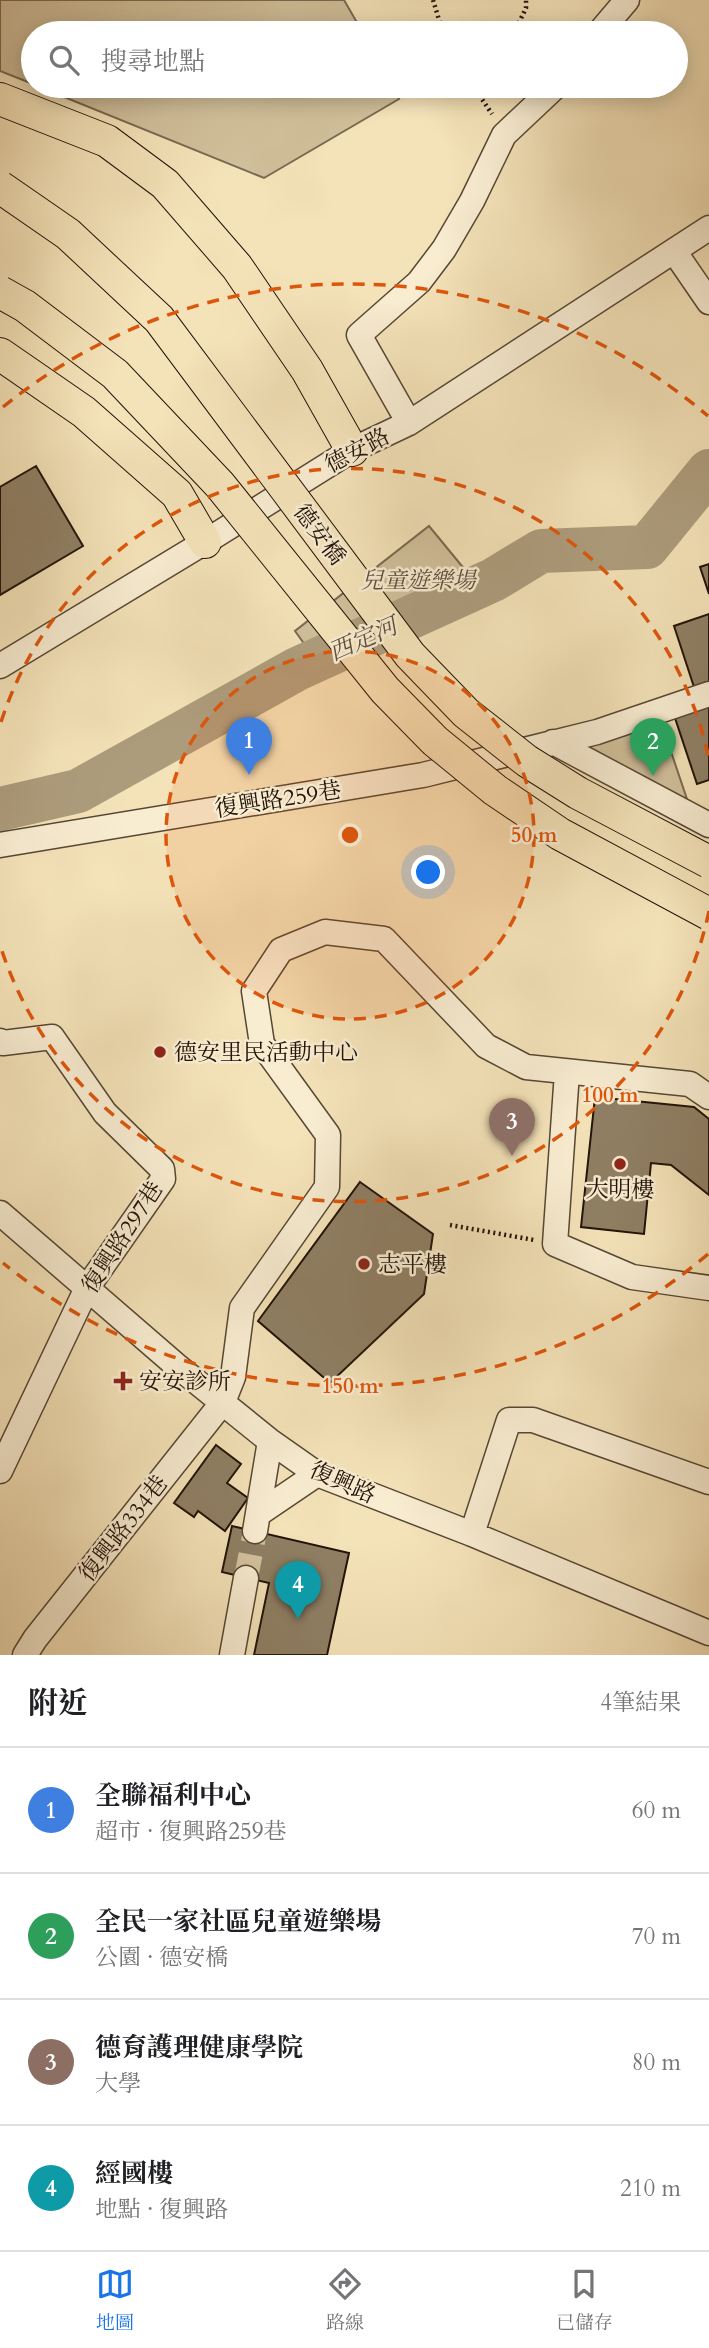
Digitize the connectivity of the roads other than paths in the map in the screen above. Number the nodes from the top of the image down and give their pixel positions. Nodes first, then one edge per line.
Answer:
1 (627, 0) edge
2 (609, 21) edge
3 (543, 98) edge
4 (0, 99) edge
5 (0, 187) edge
6 (709, 228) edge
7 (674, 251) junction
8 (0, 292) edge
9 (709, 302) edge
10 (0, 354) edge
11 (409, 423) junction
12 (352, 450) junction
13 (205, 542) junction
14 (0, 666) edge
15 (709, 694) edge
16 (554, 742) junction
17 (709, 825) edge
18 (0, 845) edge
19 (709, 862) edge
20 (709, 914) edge
21 (0, 1041) edge
22 (567, 1072) junction
23 (709, 1097) edge
24 (0, 1213) edge
25 (87, 1288) junction
26 (709, 1288) edge
27 (223, 1402) junction
28 (270, 1441) junction
29 (0, 1471) edge
30 (317, 1474) junction
31 (709, 1482) edge
32 (472, 1534) junction
33 (246, 1578) tunnel mouth
34 (709, 1633) edge
35 (25, 1655) edge
36 (232, 1655) edge

1 - 2 street
3 - 11 street
4 - 12 main road
5 - 19 main road, 德安橋, bridge
6 - 7 street, 德安路
7 - 9 street
7 - 11 street, 德安路
8 - 20 main road, 德安橋, bridge
10 - 13 main road
11 - 12 street, 德安路
12 - 13 street, 德安路
13 - 14 street, 德安路
15 - 16 street, 復興路259巷
16 - 17 street
16 - 18 street, 復興路259巷
21 - 25 street, 復興路297巷
22 - 23 street, 復興路334巷
22 - 26 street
22 - 27 street, 復興路334巷
24 - 25 street, 復興路
25 - 27 street, 復興路
25 - 29 street, 復興路297巷
27 - 28 street, 復興路
27 - 35 street, 復興路334巷
28 - 30 street, 復興路
28 - 30 street
30 - 32 street, 復興路
31 - 32 street
32 - 34 street, 復興路
33 - 36 street

